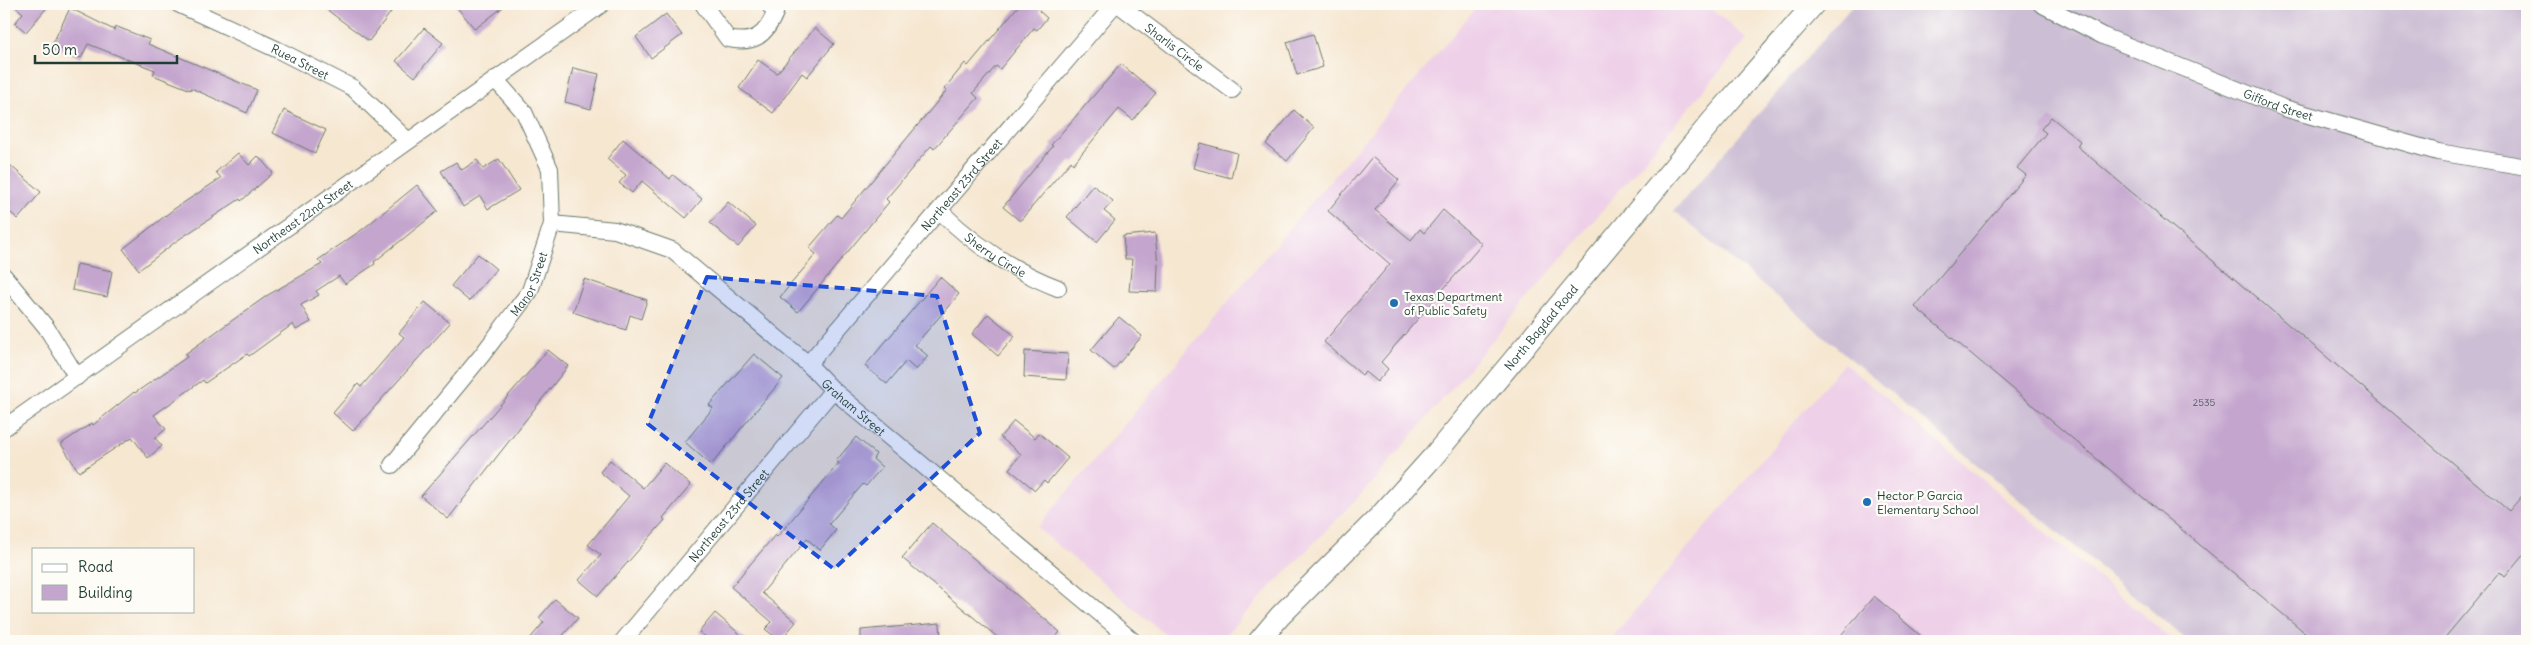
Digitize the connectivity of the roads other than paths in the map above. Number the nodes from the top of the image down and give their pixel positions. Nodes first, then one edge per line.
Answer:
1 (178, 4) edge
2 (602, 4) edge
3 (703, 4) edge
4 (769, 4) edge
5 (1114, 4) edge
6 (1118, 4) edge
7 (1814, 4) edge
8 (2040, 4) edge
9 (494, 79) junction
10 (1232, 90) dead end
11 (407, 140) junction
12 (2527, 166) edge
13 (940, 211) junction
14 (552, 224) junction
15 (4, 276) edge
16 (1058, 288) dead end
17 (808, 364) junction
18 (77, 377) junction
19 (834, 390) junction
20 (4, 428) edge
21 (392, 465) dead end
22 (623, 641) edge
23 (1133, 641) edge
24 (1259, 641) edge

1 - 11 street, Ruea Street
2 - 9 street, Northeast 22nd Street
3 - 4 street
5 - 13 street, Northeast 23rd Street
6 - 10 street, Sharlis Circle
7 - 24 street, North Bagdad Road
8 - 12 street, Gifford Street
9 - 11 street, Northeast 22nd Street
9 - 14 street, Manor Street
11 - 18 street, Northeast 22nd Street
13 - 16 street, Sherry Circle
13 - 17 street, Northeast 23rd Street
14 - 17 street, Graham Street
14 - 21 street, Manor Street
15 - 18 street
17 - 19 street, Graham Street
18 - 20 street, Northeast 22nd Street
19 - 22 street, Northeast 23rd Street
19 - 23 street, Graham Street

